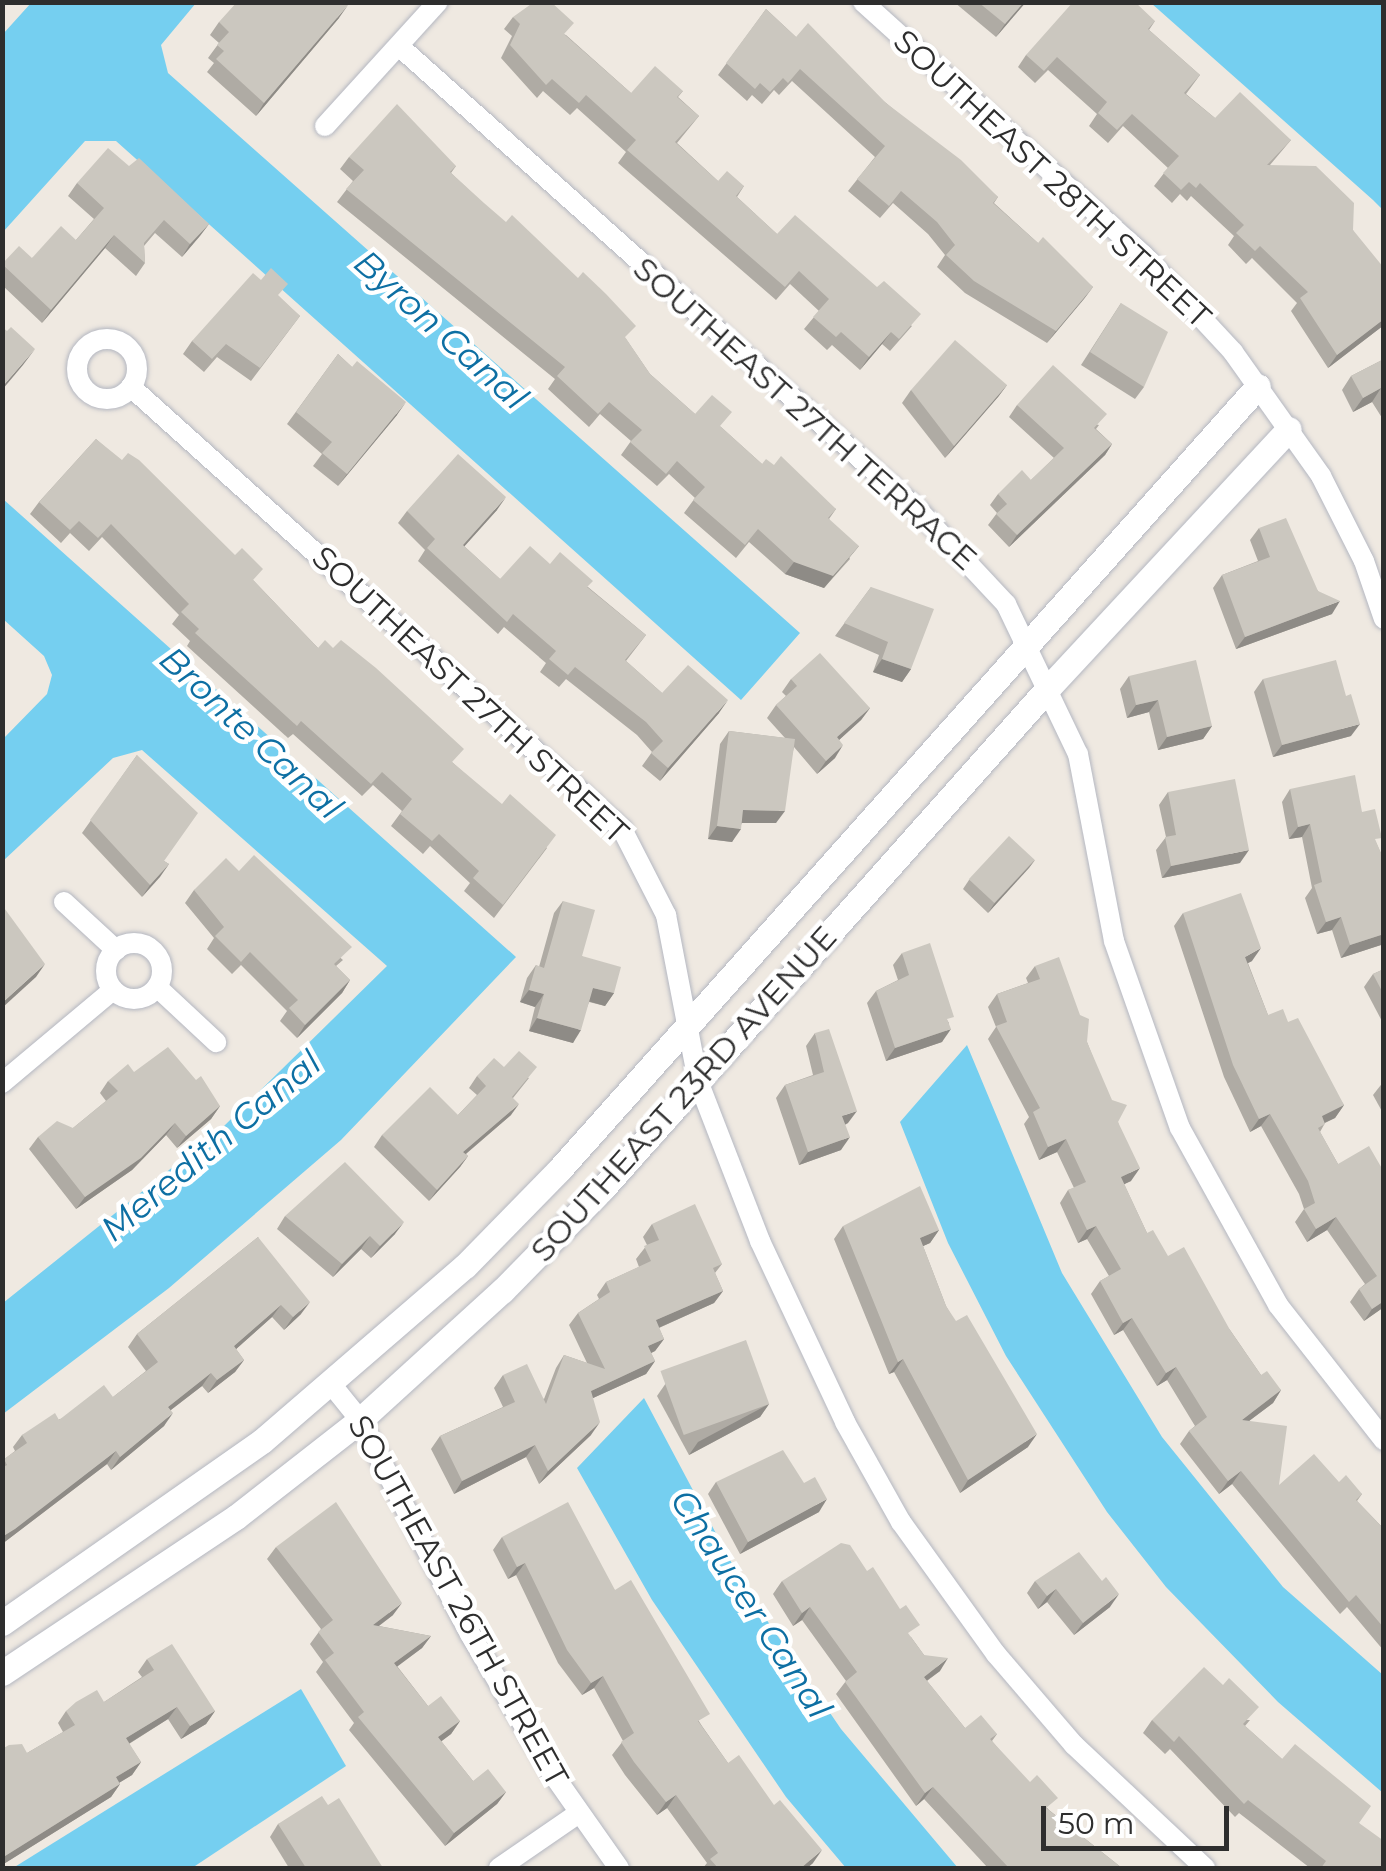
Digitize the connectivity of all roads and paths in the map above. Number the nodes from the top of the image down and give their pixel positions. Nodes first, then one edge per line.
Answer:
1 (438, 2) edge
2 (863, 2) edge
3 (400, 47) junction
4 (326, 126) dead end
5 (1258, 386) junction
6 (132, 387) dead end
7 (1289, 429) junction
8 (1384, 619) edge
9 (1028, 644) junction
10 (1049, 687) junction
11 (64, 902) dead end
12 (116, 950) junction
13 (157, 988) junction
14 (113, 990) junction
15 (688, 1027) junction
16 (216, 1042) dead end
17 (698, 1081) junction
18 (2, 1084) edge
19 (331, 1384) junction
20 (360, 1420) junction
21 (1384, 1440) edge
22 (2, 1622) edge
23 (2, 1673) edge
24 (578, 1813) junction
25 (499, 1868) edge
26 (619, 1868) edge
27 (1205, 1868) edge

1 - 3 street
2 - 5 street, SOUTHEAST 28TH STREET
3 - 4 street
3 - 9 street, SOUTHEAST 27TH TERRACE
5 - 7 street, SOUTHEAST 28TH STREET
5 - 9 street, SOUTHEAST 23RD AVENUE
6 - 15 street, SOUTHEAST 27TH STREET
7 - 8 street, SOUTHEAST 28TH STREET
7 - 10 street, SOUTHEAST 23RD AVENUE
9 - 10 street, SOUTHEAST 27TH TERRACE
9 - 15 street, SOUTHEAST 23RD AVENUE
10 - 17 street, SOUTHEAST 23RD AVENUE
10 - 21 street, SOUTHEAST 27TH TERRACE
11 - 12 street
12 - 13 street
12 - 14 street
13 - 14 street
13 - 16 street
14 - 18 street
15 - 17 street, SOUTHEAST 27TH STREET
15 - 19 street, SOUTHEAST 23RD AVENUE
17 - 20 street, SOUTHEAST 23RD AVENUE
17 - 27 street, SOUTHEAST 27TH STREET
19 - 20 street, SOUTHEAST 26TH STREET
19 - 22 street, SOUTHEAST 23RD AVENUE
20 - 23 street, SOUTHEAST 23RD AVENUE
20 - 24 street, SOUTHEAST 26TH STREET
24 - 25 street
24 - 26 street, SOUTHEAST 26TH STREET

